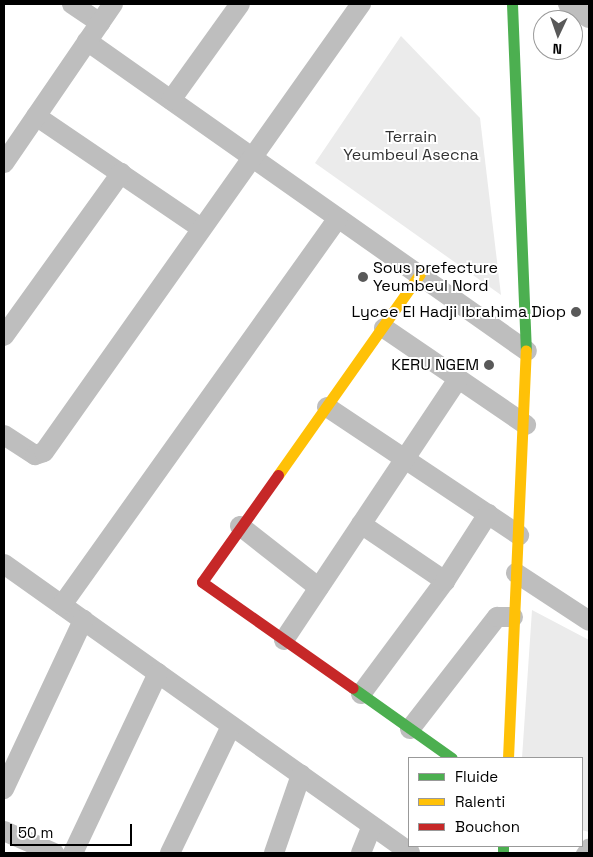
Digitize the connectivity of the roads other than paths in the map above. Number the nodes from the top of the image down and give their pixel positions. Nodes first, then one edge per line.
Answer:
1 (72, 4) edge
2 (113, 4) edge
3 (240, 4) edge
4 (362, 4) edge
5 (512, 4) edge
6 (568, 4) edge
7 (589, 18) edge
8 (100, 23) junction
9 (87, 41) junction
10 (171, 100) junction
11 (36, 116) junction
12 (252, 157) junction
13 (4, 163) edge
14 (121, 173) junction
15 (338, 218) junction
16 (201, 228) junction
17 (420, 274) junction
18 (384, 328) junction
19 (4, 336) edge
20 (527, 351) junction
21 (458, 379) junction
22 (327, 407) junction
23 (526, 425) junction
24 (4, 435) edge
25 (405, 458) junction
26 (488, 514) junction
27 (362, 524) junction
28 (240, 526) junction
29 (519, 535) junction
30 (4, 564) edge
31 (516, 573) junction
32 (445, 582) junction
33 (319, 588) junction
34 (62, 605) junction
35 (513, 617) junction
36 (83, 620) junction
37 (589, 621) edge
38 (284, 640) junction
39 (158, 673) junction
40 (361, 694) junction
41 (231, 726) junction
42 (410, 729) junction
43 (451, 757) edge
44 (508, 757) edge
45 (301, 775) junction
46 (4, 789) edge
47 (372, 826) junction
48 (4, 831) edge
49 (588, 844) dead end
50 (54, 853) edge
51 (73, 853) edge
52 (170, 853) edge
53 (274, 853) edge
54 (361, 853) edge
55 (410, 853) edge
56 (581, 853) edge

1 - 8 street
2 - 8 street
3 - 10 street
4 - 12 street
5 - 20 main road
6 - 7 street
8 - 9 street
9 - 10 street
9 - 11 street
10 - 12 street
11 - 13 street
11 - 14 street
12 - 15 street
12 - 16 street
14 - 16 street
14 - 19 street
15 - 17 street
15 - 34 street
16 - 24 street
17 - 18 main road
17 - 20 street
18 - 21 street
18 - 22 main road
20 - 23 main road
21 - 23 street
21 - 25 street
22 - 25 street
22 - 28 main road
23 - 29 main road
25 - 26 street
25 - 27 street
26 - 29 street
26 - 32 street
27 - 32 street
27 - 33 street
28 - 33 street
28 - 38 main road
29 - 31 main road
30 - 34 street
31 - 35 main road
31 - 37 street
32 - 40 street
33 - 38 street
34 - 36 street
35 - 42 street
35 - 44 main road
36 - 39 street
36 - 46 street
38 - 40 main road
39 - 41 street
39 - 51 street
40 - 42 main road
41 - 45 street
41 - 52 street
42 - 43 main road
45 - 47 street
45 - 53 street
47 - 54 street
47 - 55 street
48 - 50 street
49 - 56 lane

